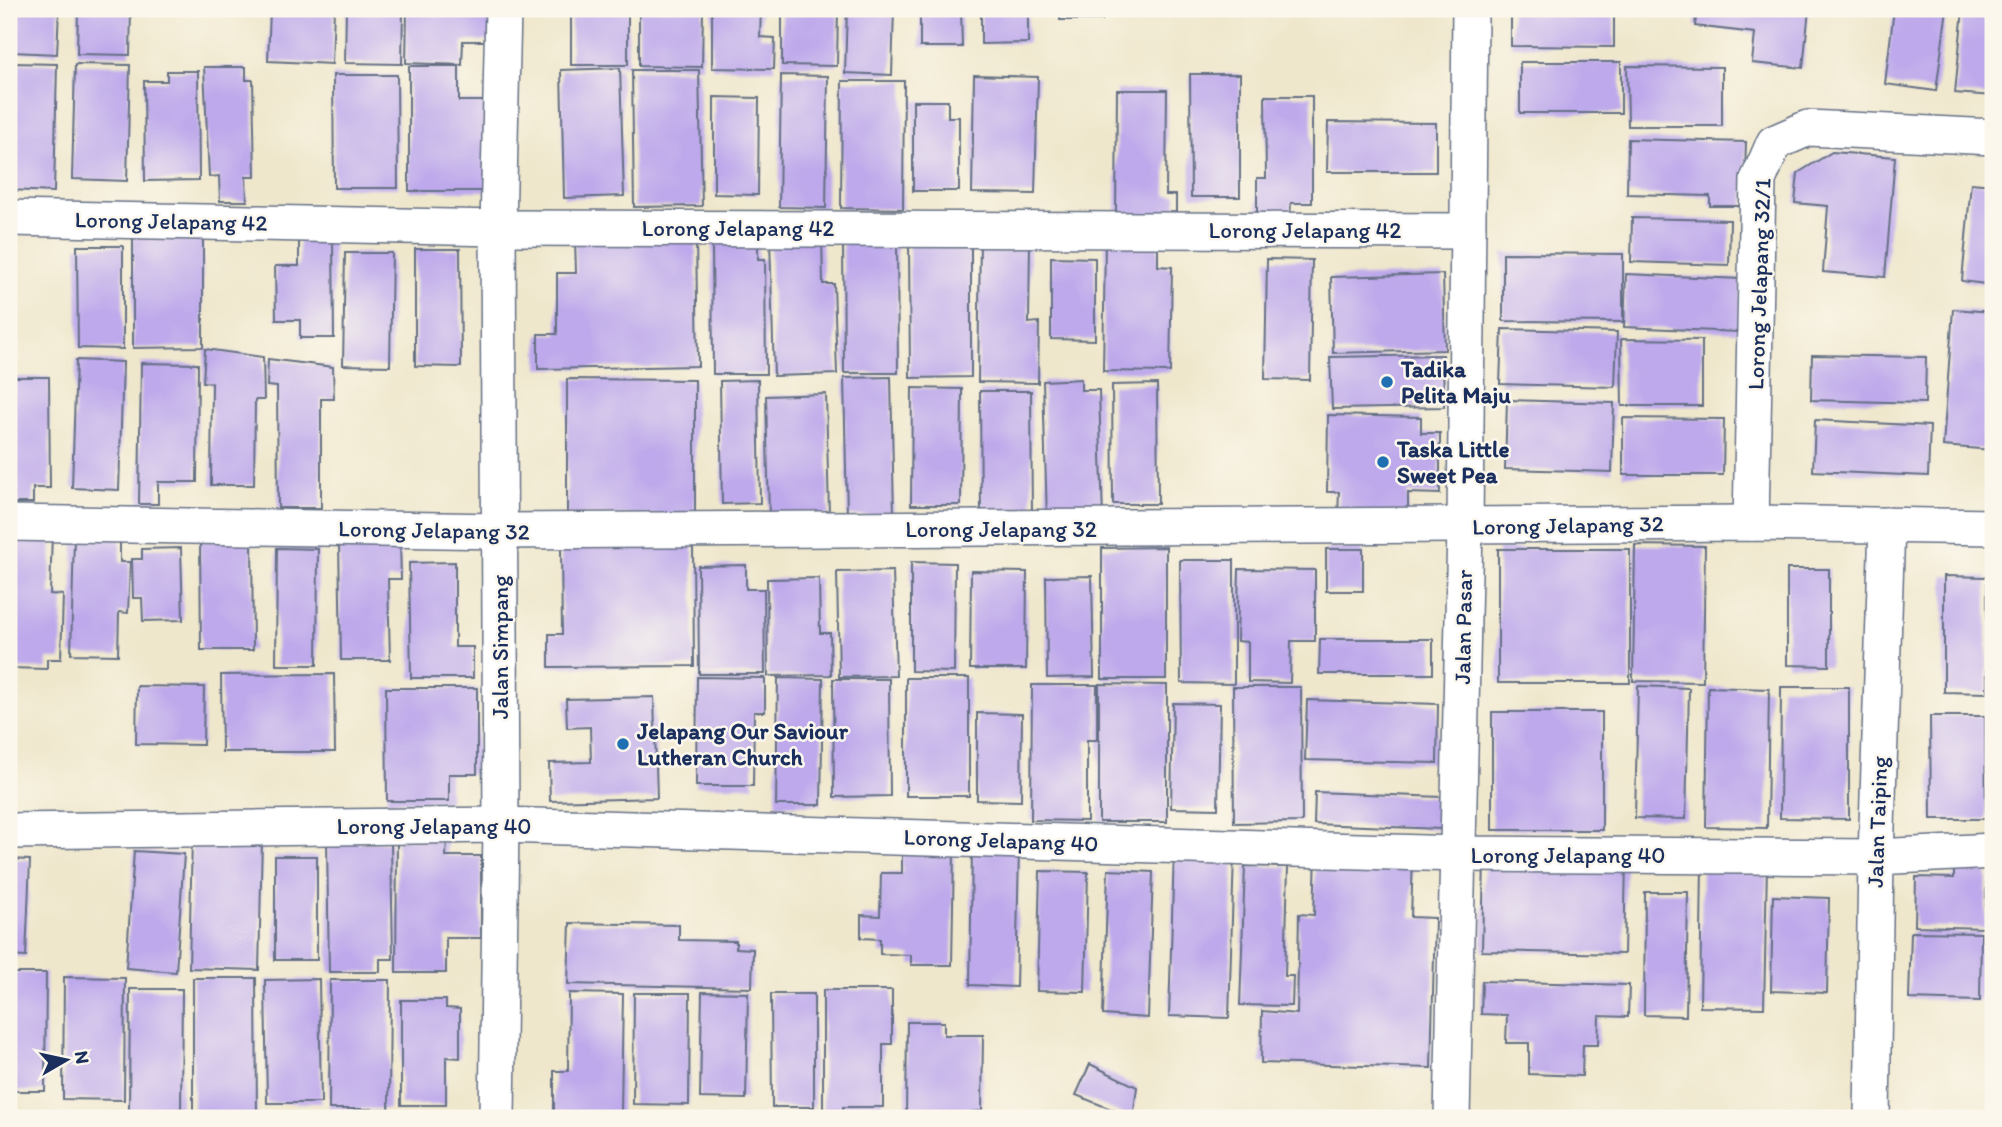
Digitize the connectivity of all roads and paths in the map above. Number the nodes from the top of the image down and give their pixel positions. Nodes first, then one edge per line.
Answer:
1 (503, 9) edge
2 (1470, 9) edge
3 (1993, 137) edge
4 (9, 218) edge
5 (498, 228) junction
6 (1468, 231) junction
7 (9, 523) edge
8 (1751, 523) junction
9 (1887, 525) junction
10 (1465, 527) junction
11 (1993, 527) edge
12 (500, 531) junction
13 (501, 825) junction
14 (9, 831) edge
15 (1993, 851) edge
16 (1457, 854) junction
17 (1876, 857) junction
18 (497, 1118) edge
19 (1452, 1118) edge
20 (1872, 1118) edge

1 - 5 street, Jalan Simpang
2 - 6 street, Jalan Pasar
3 - 8 street, Lorong Jelapang 32/1
4 - 5 street, Lorong Jelapang 42
5 - 6 street, Lorong Jelapang 42
5 - 12 street, Jalan Simpang
6 - 10 street, Jalan Pasar
7 - 12 street, Lorong Jelapang 32
8 - 9 street, Lorong Jelapang 32
8 - 10 street, Lorong Jelapang 32
9 - 11 street, Lorong Jelapang 32
9 - 17 street, Jalan Taiping
10 - 12 street, Lorong Jelapang 32
10 - 16 street, Jalan Pasar
12 - 13 street, Jalan Simpang
13 - 14 street, Lorong Jelapang 40
13 - 16 street, Lorong Jelapang 40
13 - 18 street, Jalan Simpang
15 - 17 street, Lorong Jelapang 40
16 - 17 street, Lorong Jelapang 40
16 - 19 street, Jalan Pasar
17 - 20 street, Jalan Taiping

